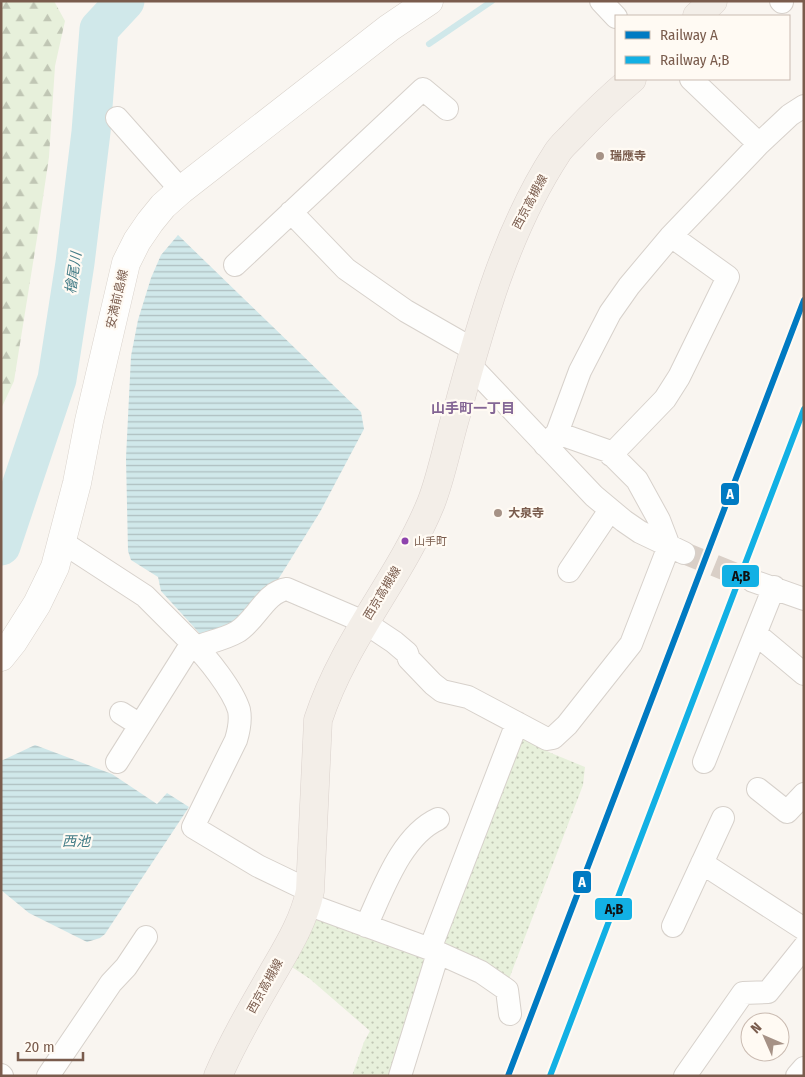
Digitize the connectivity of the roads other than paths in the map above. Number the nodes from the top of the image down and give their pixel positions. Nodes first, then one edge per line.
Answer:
1 (429, 1) edge
2 (601, 1) edge
3 (713, 1) edge
4 (699, 15) edge
5 (615, 16) edge
6 (631, 80) edge
7 (692, 80) edge
8 (804, 106) edge
9 (447, 109) dead end
10 (117, 118) dead end
11 (759, 144) junction
12 (181, 190) junction
13 (291, 212) junction
14 (671, 236) junction
15 (235, 265) dead end
16 (472, 358) junction
17 (551, 439) junction
18 (612, 455) junction
19 (610, 510) junction
20 (62, 542) junction
21 (676, 550) junction
22 (569, 572) dead end
23 (804, 599) edge
24 (364, 622) junction
25 (756, 634) junction
26 (194, 645) junction
27 (1, 657) edge
28 (804, 674) edge
29 (121, 713) dead end
30 (517, 723) junction
31 (140, 725) junction
32 (117, 762) dead end
33 (704, 762) dead end
34 (758, 789) dead end
35 (804, 794) edge
36 (723, 818) dead end
37 (438, 819) dead end
38 (702, 863) junction
39 (308, 898) junction
40 (366, 926) junction
41 (673, 926) dead end
42 (804, 929) edge
43 (146, 937) dead end
44 (804, 948) edge
45 (434, 951) junction
46 (510, 1014) dead end
47 (804, 1068) edge
48 (48, 1076) edge
49 (218, 1076) edge
50 (400, 1076) edge
51 (685, 1076) edge
52 (797, 1076) edge

1 - 12 main road, 安満前島線
2 - 5 street
3 - 4 main road
6 - 16 main road, 西京高槻線
7 - 11 street
8 - 11 street
9 - 13 street
10 - 12 street
11 - 14 street
12 - 20 main road, 安満前島線
13 - 15 street
13 - 16 street
14 - 17 street
14 - 18 street
16 - 17 street
16 - 24 main road, 西京高槻線
17 - 18 street
17 - 19 street
18 - 21 street
19 - 21 street
19 - 22 street
20 - 26 street
20 - 27 main road, 安満前島線
21 - 30 street
23 - 25 street
24 - 26 street
24 - 30 street
24 - 39 main road, 西京高槻線
25 - 28 street
25 - 33 street
26 - 31 street
26 - 39 street
29 - 31 street
30 - 45 street
31 - 32 street
34 - 35 street
36 - 38 street
37 - 40 street
38 - 41 street
38 - 42 street
39 - 40 street
39 - 49 main road, 西京高槻線
40 - 45 street
43 - 48 street
44 - 51 street
45 - 46 street
45 - 50 street
47 - 52 street

